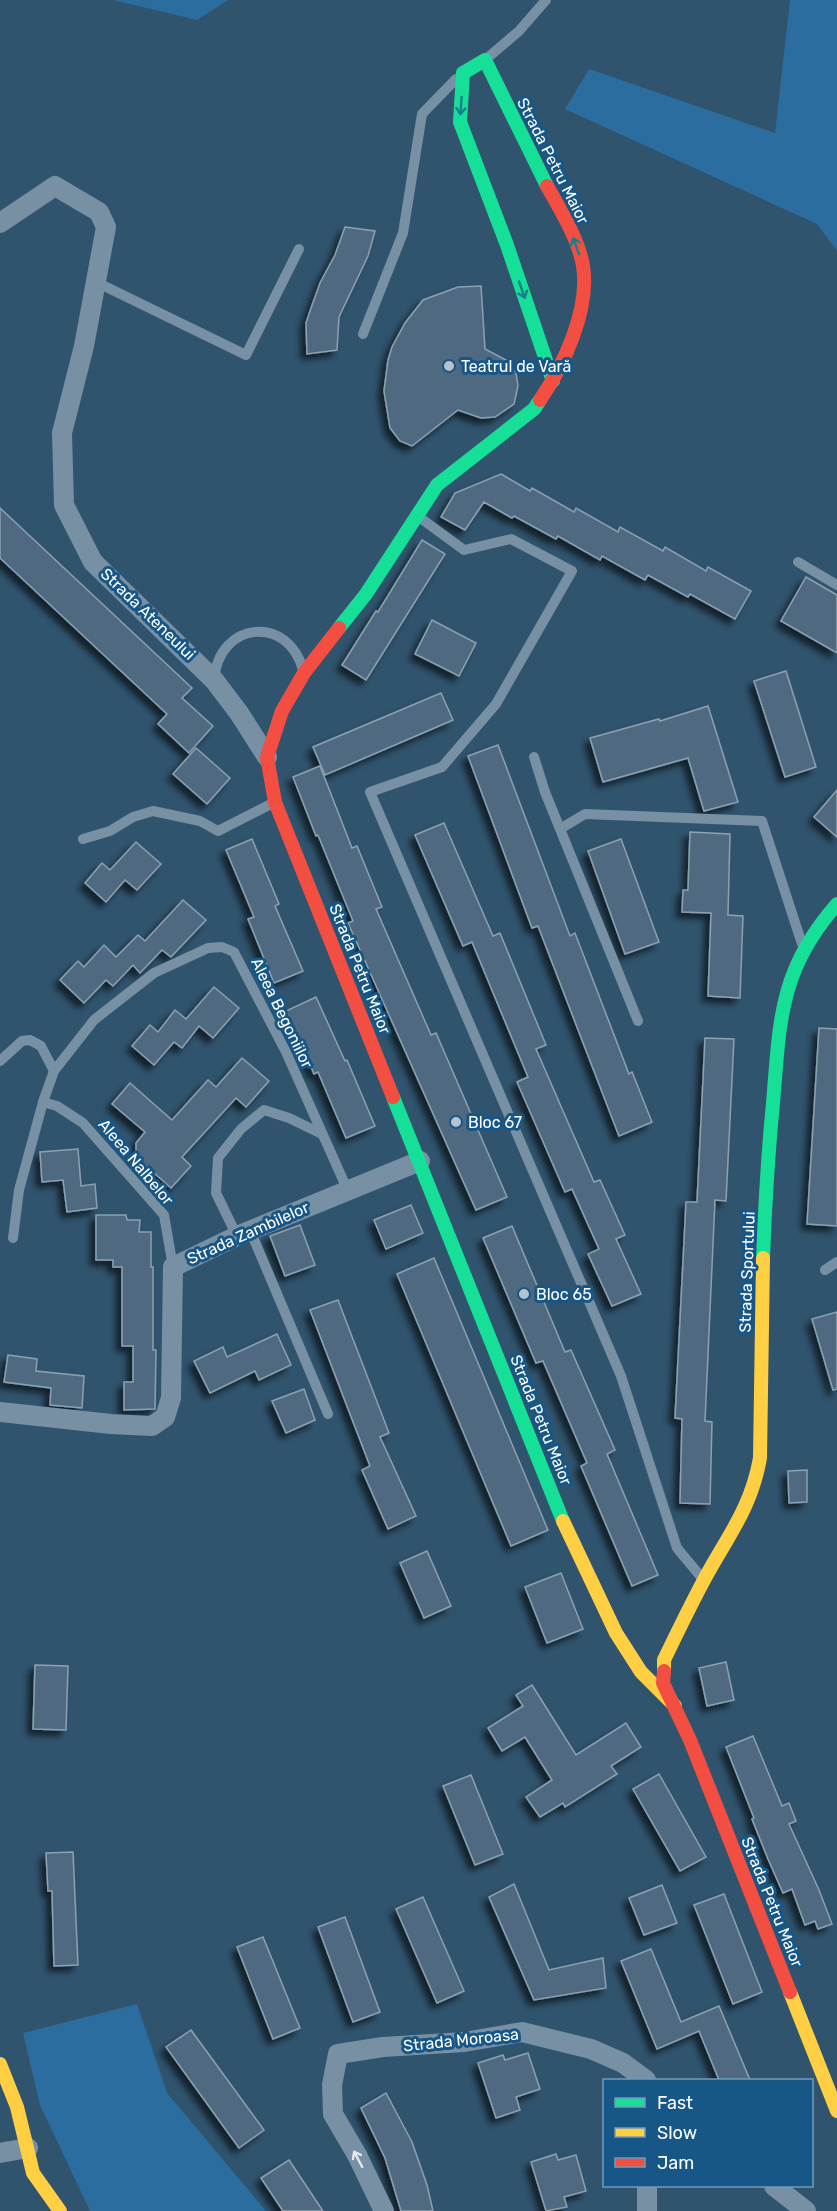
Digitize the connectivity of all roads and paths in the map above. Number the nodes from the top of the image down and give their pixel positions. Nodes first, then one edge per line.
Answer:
1 (546, 0) edge
2 (485, 60) junction
3 (463, 73) junction
4 (0, 223) edge
5 (299, 249) dead end
6 (96, 282) junction
7 (363, 334) dead end
8 (553, 381) junction
9 (417, 515) junction
10 (798, 562) dead end
11 (837, 585) edge
12 (304, 673) junction
13 (214, 680) junction
14 (267, 756) junction
15 (534, 757) dead end
16 (275, 802) junction
17 (560, 829) junction
18 (83, 839) dead end
19 (837, 904) edge
20 (804, 950) junction
21 (638, 1021) dead end
22 (0, 1061) edge
23 (54, 1071) junction
24 (43, 1102) junction
25 (322, 1134) junction
26 (420, 1161) junction
27 (348, 1191) junction
28 (244, 1233) junction
29 (13, 1238) dead end
30 (837, 1262) edge
31 (173, 1267) junction
32 (825, 1270) dead end
33 (0, 1412) edge
34 (328, 1414) dead end
35 (704, 1580) junction
36 (616, 1633) junction
37 (675, 1636) junction
38 (633, 1640) dead end
39 (653, 1641) dead end
40 (675, 1706) junction
41 (0, 2064) edge
42 (645, 2079) edge
43 (837, 2111) edge
44 (28, 2148) junction
45 (0, 2153) edge
46 (647, 2187) edge
47 (775, 2187) edge
48 (60, 2211) edge
49 (384, 2211) edge
50 (647, 2211) edge
51 (806, 2211) edge

1 - 2 lane
2 - 3 street
8 -> 2 street, Strada Petru Maior
3 - 7 lane
3 -> 8 street
4 - 6 street, Strada Ateneului
5 - 6 lane
6 - 13 street, Strada Ateneului
8 - 9 street, Strada Petru Maior
9 - 12 street, Strada Petru Maior
9 - 35 lane
10 - 11 lane
12 - 13 lane
12 - 14 street, Strada Petru Maior
13 - 14 street, Strada Ateneului
14 - 16 street, Strada Petru Maior
15 - 17 lane
16 - 18 lane
16 - 26 street, Strada Petru Maior
17 - 20 lane
17 - 21 lane
19 - 20 street, Strada Sportului
20 - 35 street, Strada Sportului
22 - 23 lane
23 - 24 lane, Aleea Begoniilor
23 - 25 lane, Aleea Begoniilor
24 - 29 lane, Aleea Begoniilor
24 - 31 lane, Aleea Nalbelor
25 - 27 lane, Aleea Begoniilor
25 - 28 lane
26 - 27 street, Strada Zambilelor
26 - 36 street, Strada Petru Maior
27 - 28 street, Strada Zambilelor
28 - 31 street, Strada Zambilelor
28 - 34 lane
30 - 32 lane
31 - 33 street, Strada Zambilelor
35 - 37 street, Strada Sportului
36 - 38 street
36 - 40 street, Strada Petru Maior
37 - 39 street
37 - 40 street, Strada Petru Maior
40 - 43 street, Strada Petru Maior
41 - 44 street
49 -> 42 street, Strada Moroasa
44 - 45 street
44 - 48 street
46 - 50 street
47 - 51 street

